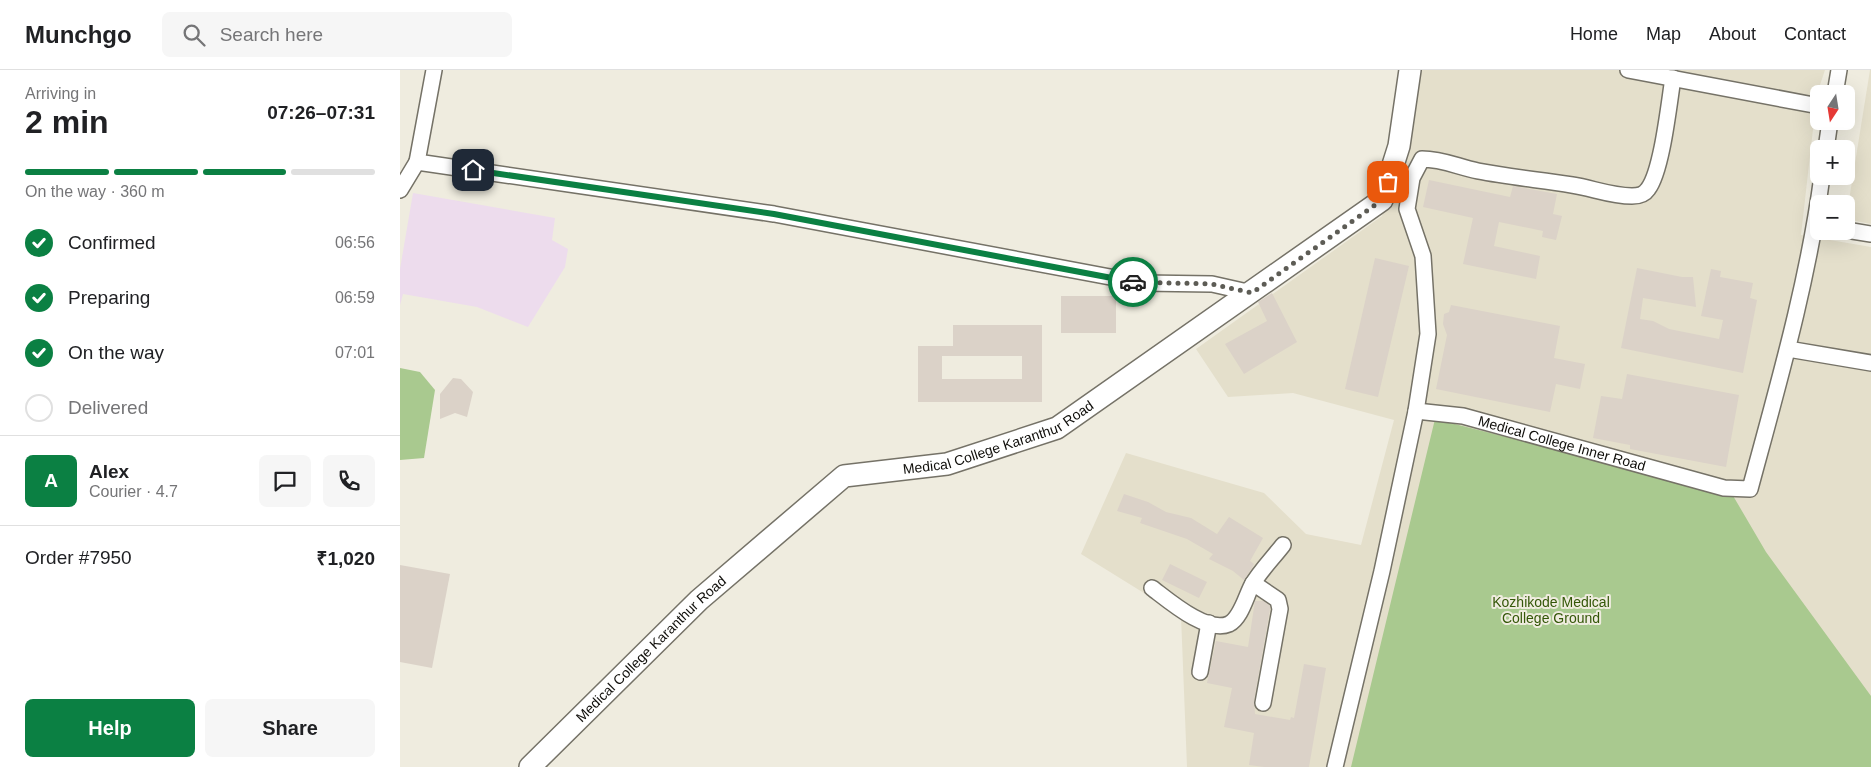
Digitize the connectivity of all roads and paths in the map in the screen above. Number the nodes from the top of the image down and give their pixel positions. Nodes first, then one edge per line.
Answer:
1 (434, 70) edge
2 (1410, 70) edge
3 (1628, 70) edge
4 (1839, 70) edge
5 (1673, 78) junction
6 (1836, 85) edge
7 (1810, 104) edge
8 (417, 162) junction
9 (400, 190) edge
10 (1855, 231) edge
11 (1871, 234) edge
12 (1813, 240) edge
13 (1252, 293) junction
14 (1788, 349) junction
15 (1871, 363) edge
16 (1416, 411) junction
17 (1282, 546) dead end
18 (1253, 583) junction
19 (1152, 588) dead end
20 (1210, 623) junction
21 (1200, 672) dead end
22 (1263, 703) dead end
23 (530, 767) edge
24 (1335, 767) edge

1 - 8 street
2 - 13 main road, Medical College Karanthur Road
3 - 5 street
4 - 6 street
5 - 7 street
5 - 16 street
8 - 9 street
8 - 13 street
10 - 11 street
12 - 14 street, Medical College Inner Road
13 - 23 main road, Medical College Karanthur Road
14 - 15 street
14 - 16 street, Medical College Inner Road
16 - 24 street
17 - 18 street
18 - 20 street
18 - 22 street
19 - 20 street
20 - 21 street

